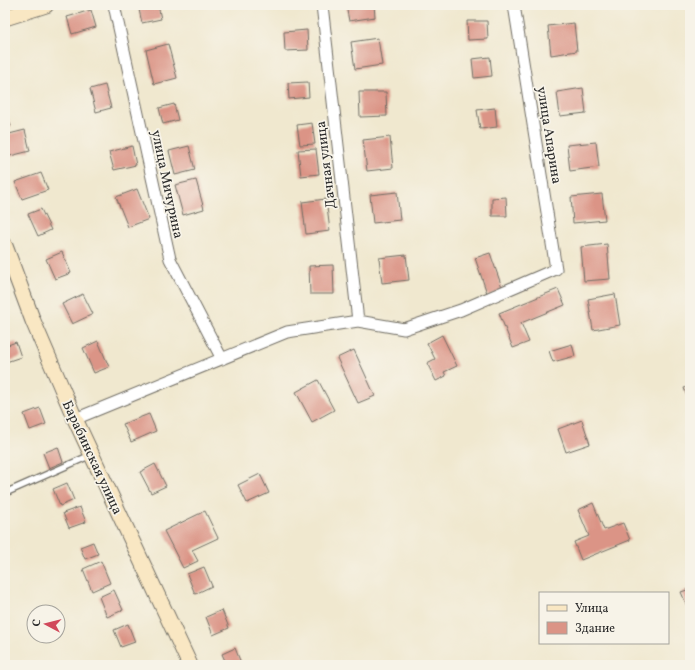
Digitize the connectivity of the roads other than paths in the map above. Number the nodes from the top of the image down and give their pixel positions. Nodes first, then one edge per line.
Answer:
1 (46, 5) edge
2 (114, 5) edge
3 (322, 5) edge
4 (514, 5) edge
5 (5, 18) edge
6 (5, 246) edge
7 (358, 321) junction
8 (222, 359) junction
9 (75, 419) junction
10 (92, 455) junction
11 (5, 493) edge
12 (190, 665) edge

1 - 5 street
2 - 8 street, улица Мичурина
3 - 7 street, Дачная улица
4 - 7 street, улица Апарина
6 - 9 street, Барабинская улица
7 - 8 street
8 - 9 street
9 - 10 street, Барабинская улица
10 - 11 lane
10 - 12 street, Барабинская улица

